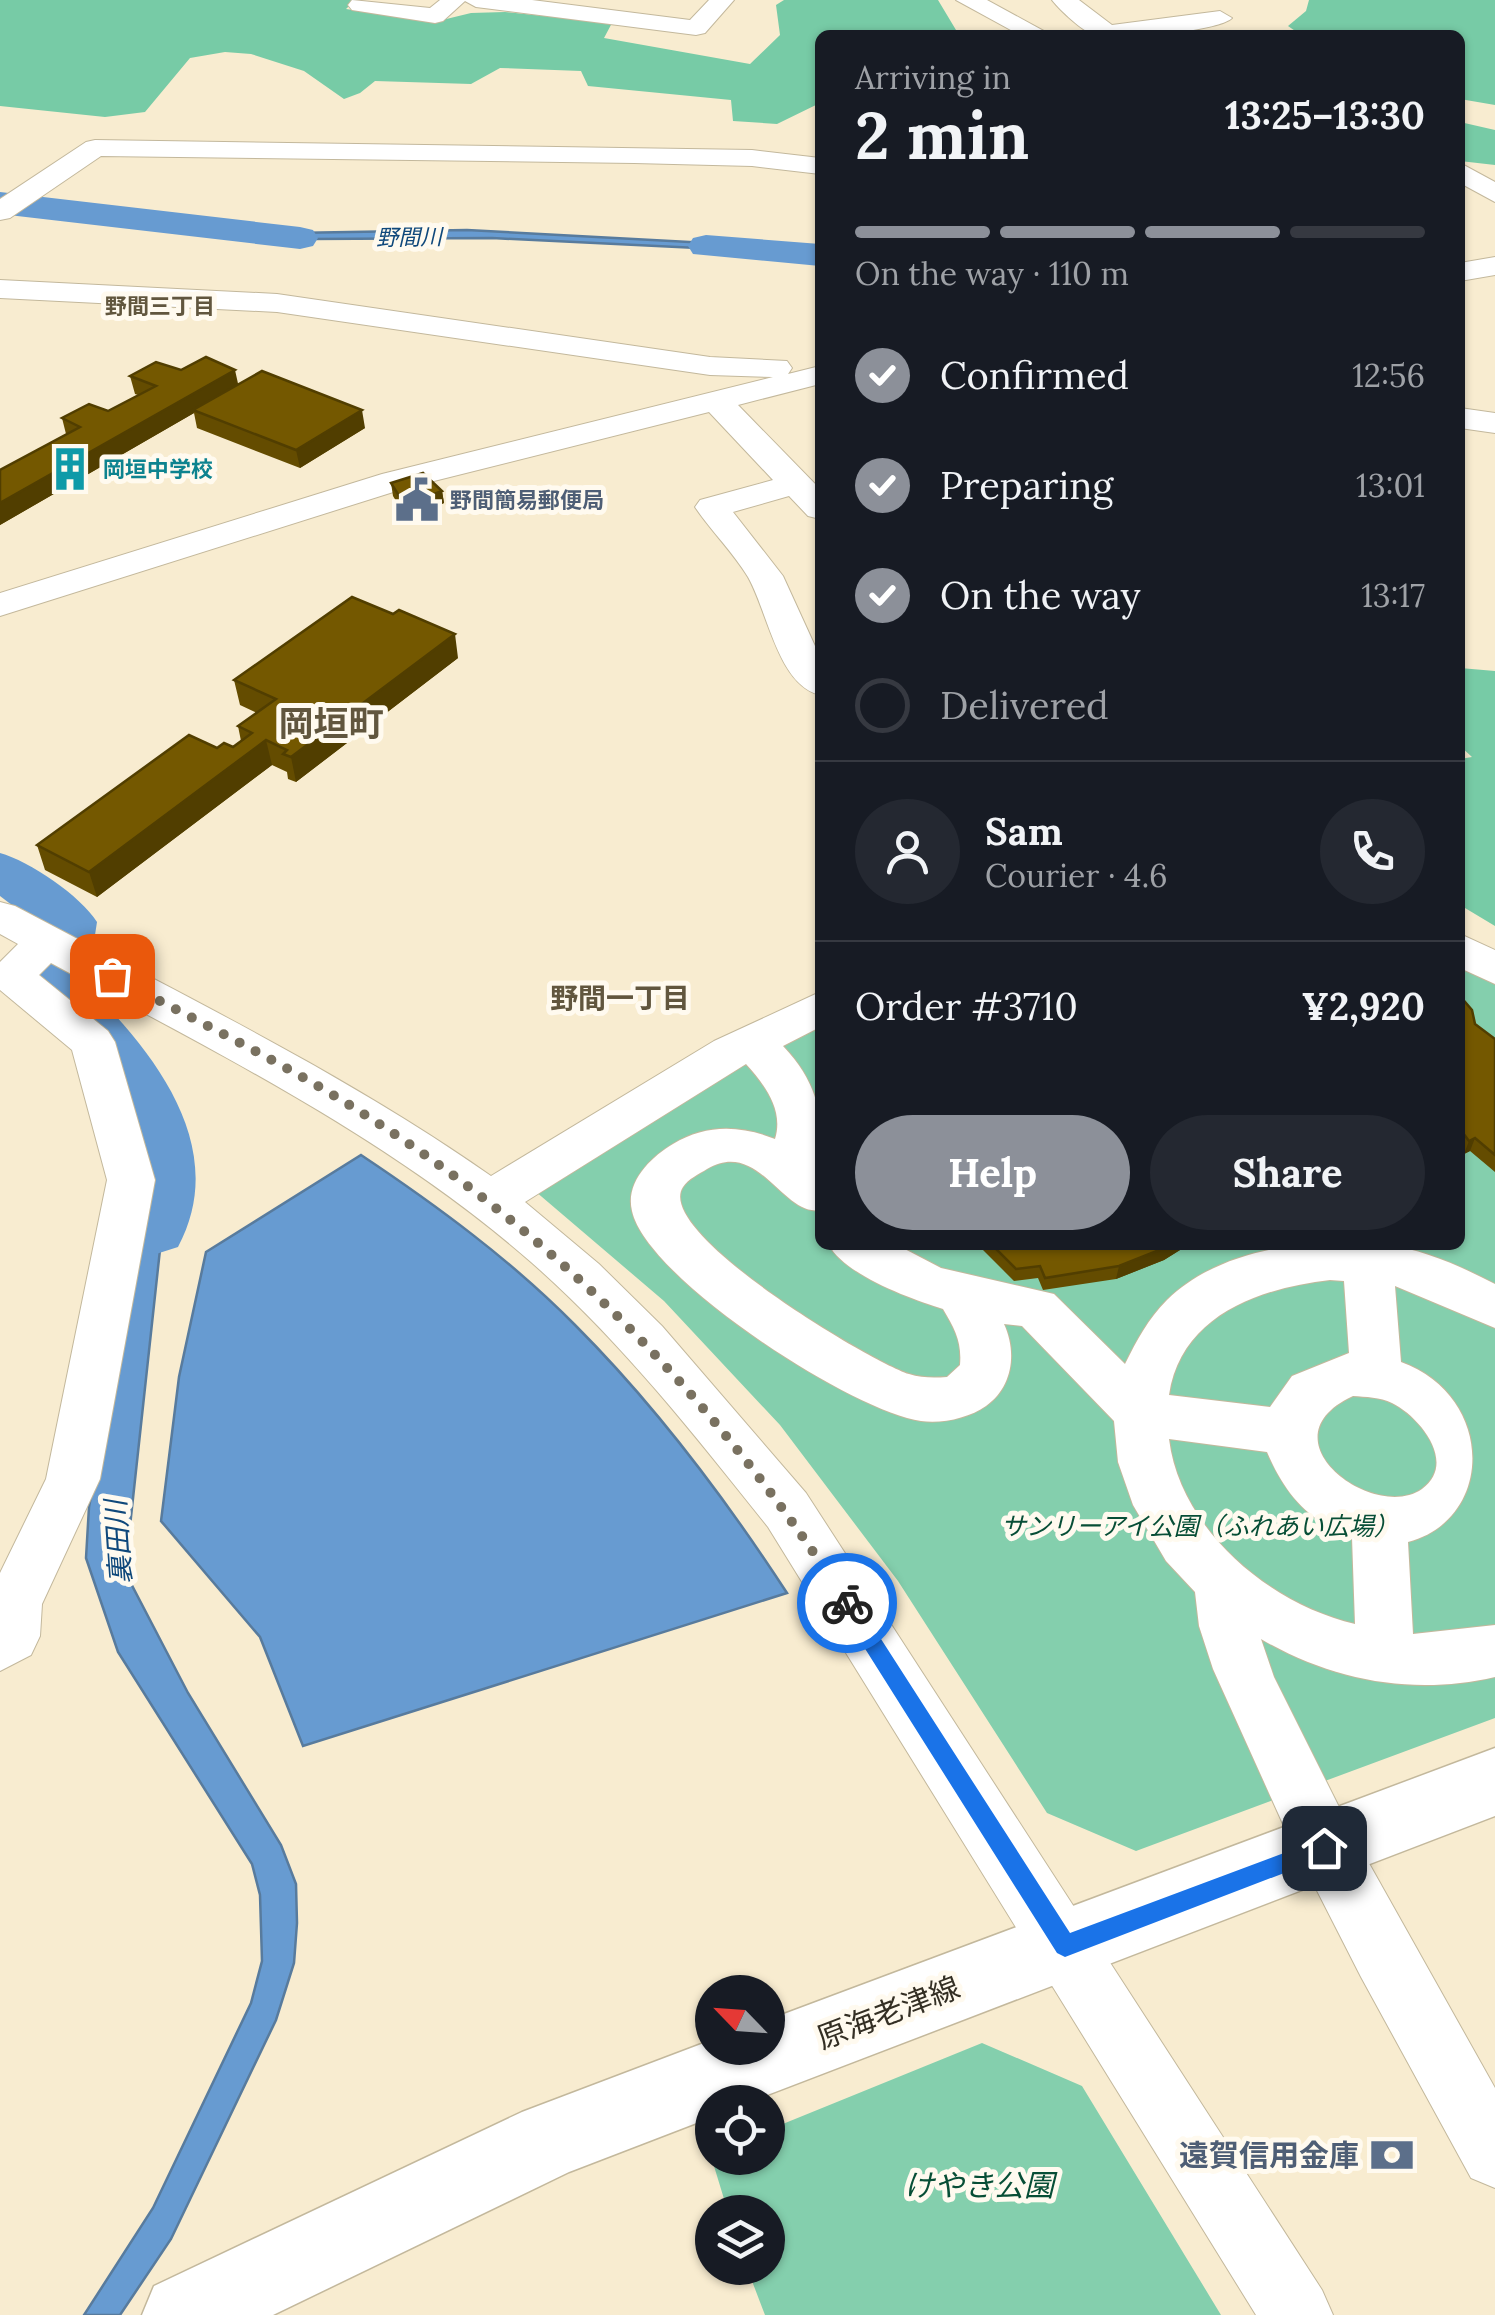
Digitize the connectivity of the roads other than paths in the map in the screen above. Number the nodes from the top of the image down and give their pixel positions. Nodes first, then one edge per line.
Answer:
1 (366, 0) edge
2 (454, 0) edge
3 (476, 0) edge
4 (722, 0) edge
5 (968, 0) edge
6 (1064, 0) edge
7 (1194, 0) edge
8 (1220, 18) junction
9 (1029, 30) edge
10 (1104, 30) edge
11 (1123, 30) edge
12 (1238, 30) edge
13 (815, 165) edge
14 (1465, 174) edge
15 (1495, 195) edge
16 (1465, 196) edge
17 (0, 212) edge
18 (1495, 266) edge
19 (1465, 271) edge
20 (0, 290) edge
21 (815, 373) edge
22 (815, 375) edge
23 (714, 399) junction
24 (1465, 419) edge
25 (1495, 423) edge
26 (807, 496) edge
27 (0, 605) edge
28 (815, 679) edge
29 (23, 929) edge
30 (1465, 952) edge
31 (1495, 969) edge
32 (815, 1010) edge
33 (752, 1042) junction
34 (815, 1193) edge
35 (815, 1195) edge
36 (488, 1200) junction
37 (863, 1250) edge
38 (1368, 1262) junction
39 (960, 1295) junction
40 (1495, 1308) edge
41 (1376, 1375) junction
42 (1140, 1413) junction
43 (1289, 1432) junction
44 (1480, 1460) edge
45 (1379, 1520) junction
46 (1222, 1581) junction
47 (0, 1644) edge
48 (1495, 1651) edge
49 (1385, 1658) junction
50 (1495, 1782) edge
51 (1324, 1848) junction
52 (1065, 1946) junction
53 (1495, 2154) edge
54 (183, 2315) edge
55 (1297, 2315) edge

1 - 2 street
3 - 4 street
5 - 9 street
6 - 10 street
7 - 8 street
8 - 11 street
8 - 12 street
13 - 17 street
14 - 15 street
15 - 16 street
18 - 19 street
20 - 21 street
22 - 23 street
23 - 26 street
23 - 27 street
24 - 25 street
26 - 28 street
29 - 36 street
29 - 47 street
30 - 31 street
32 - 33 street
33 - 34 street
33 - 36 street
35 - 39 street
36 - 52 street
37 - 39 street
38 - 40 street
38 - 41 street
38 - 42 street
39 - 42 street
41 - 43 street
41 - 44 street
42 - 43 street
42 - 46 street
43 - 45 street
44 - 45 street
45 - 49 street
46 - 49 street
46 - 51 street
48 - 49 street
50 - 51 main road, 原海老津線
51 - 52 main road, 原海老津線
51 - 53 street
52 - 54 main road, 原海老津線
52 - 55 street

